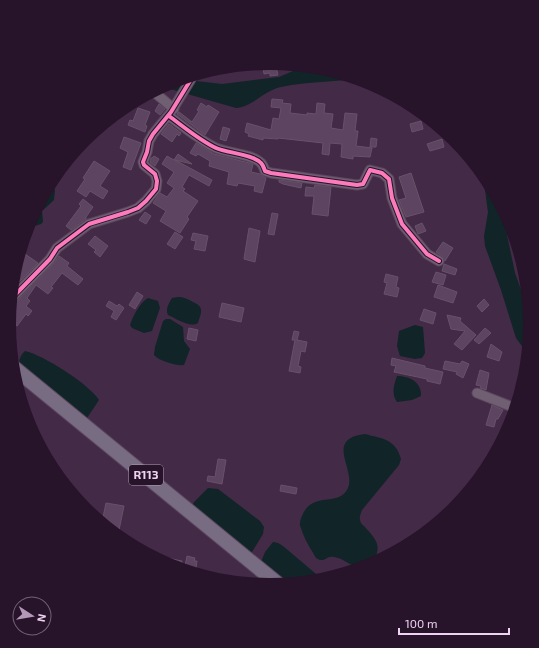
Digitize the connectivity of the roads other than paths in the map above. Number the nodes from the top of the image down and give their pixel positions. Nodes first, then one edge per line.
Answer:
1 (188, 84) edge
2 (158, 97) edge
3 (171, 112) junction
4 (439, 261) dead end
5 (18, 293) edge
6 (21, 374) edge
7 (477, 393) dead end
8 (510, 406) edge
9 (271, 578) edge

1 - 3 street
2 - 3 street
3 - 4 street
3 - 5 street
6 - 9 main road, R113
7 - 8 street

